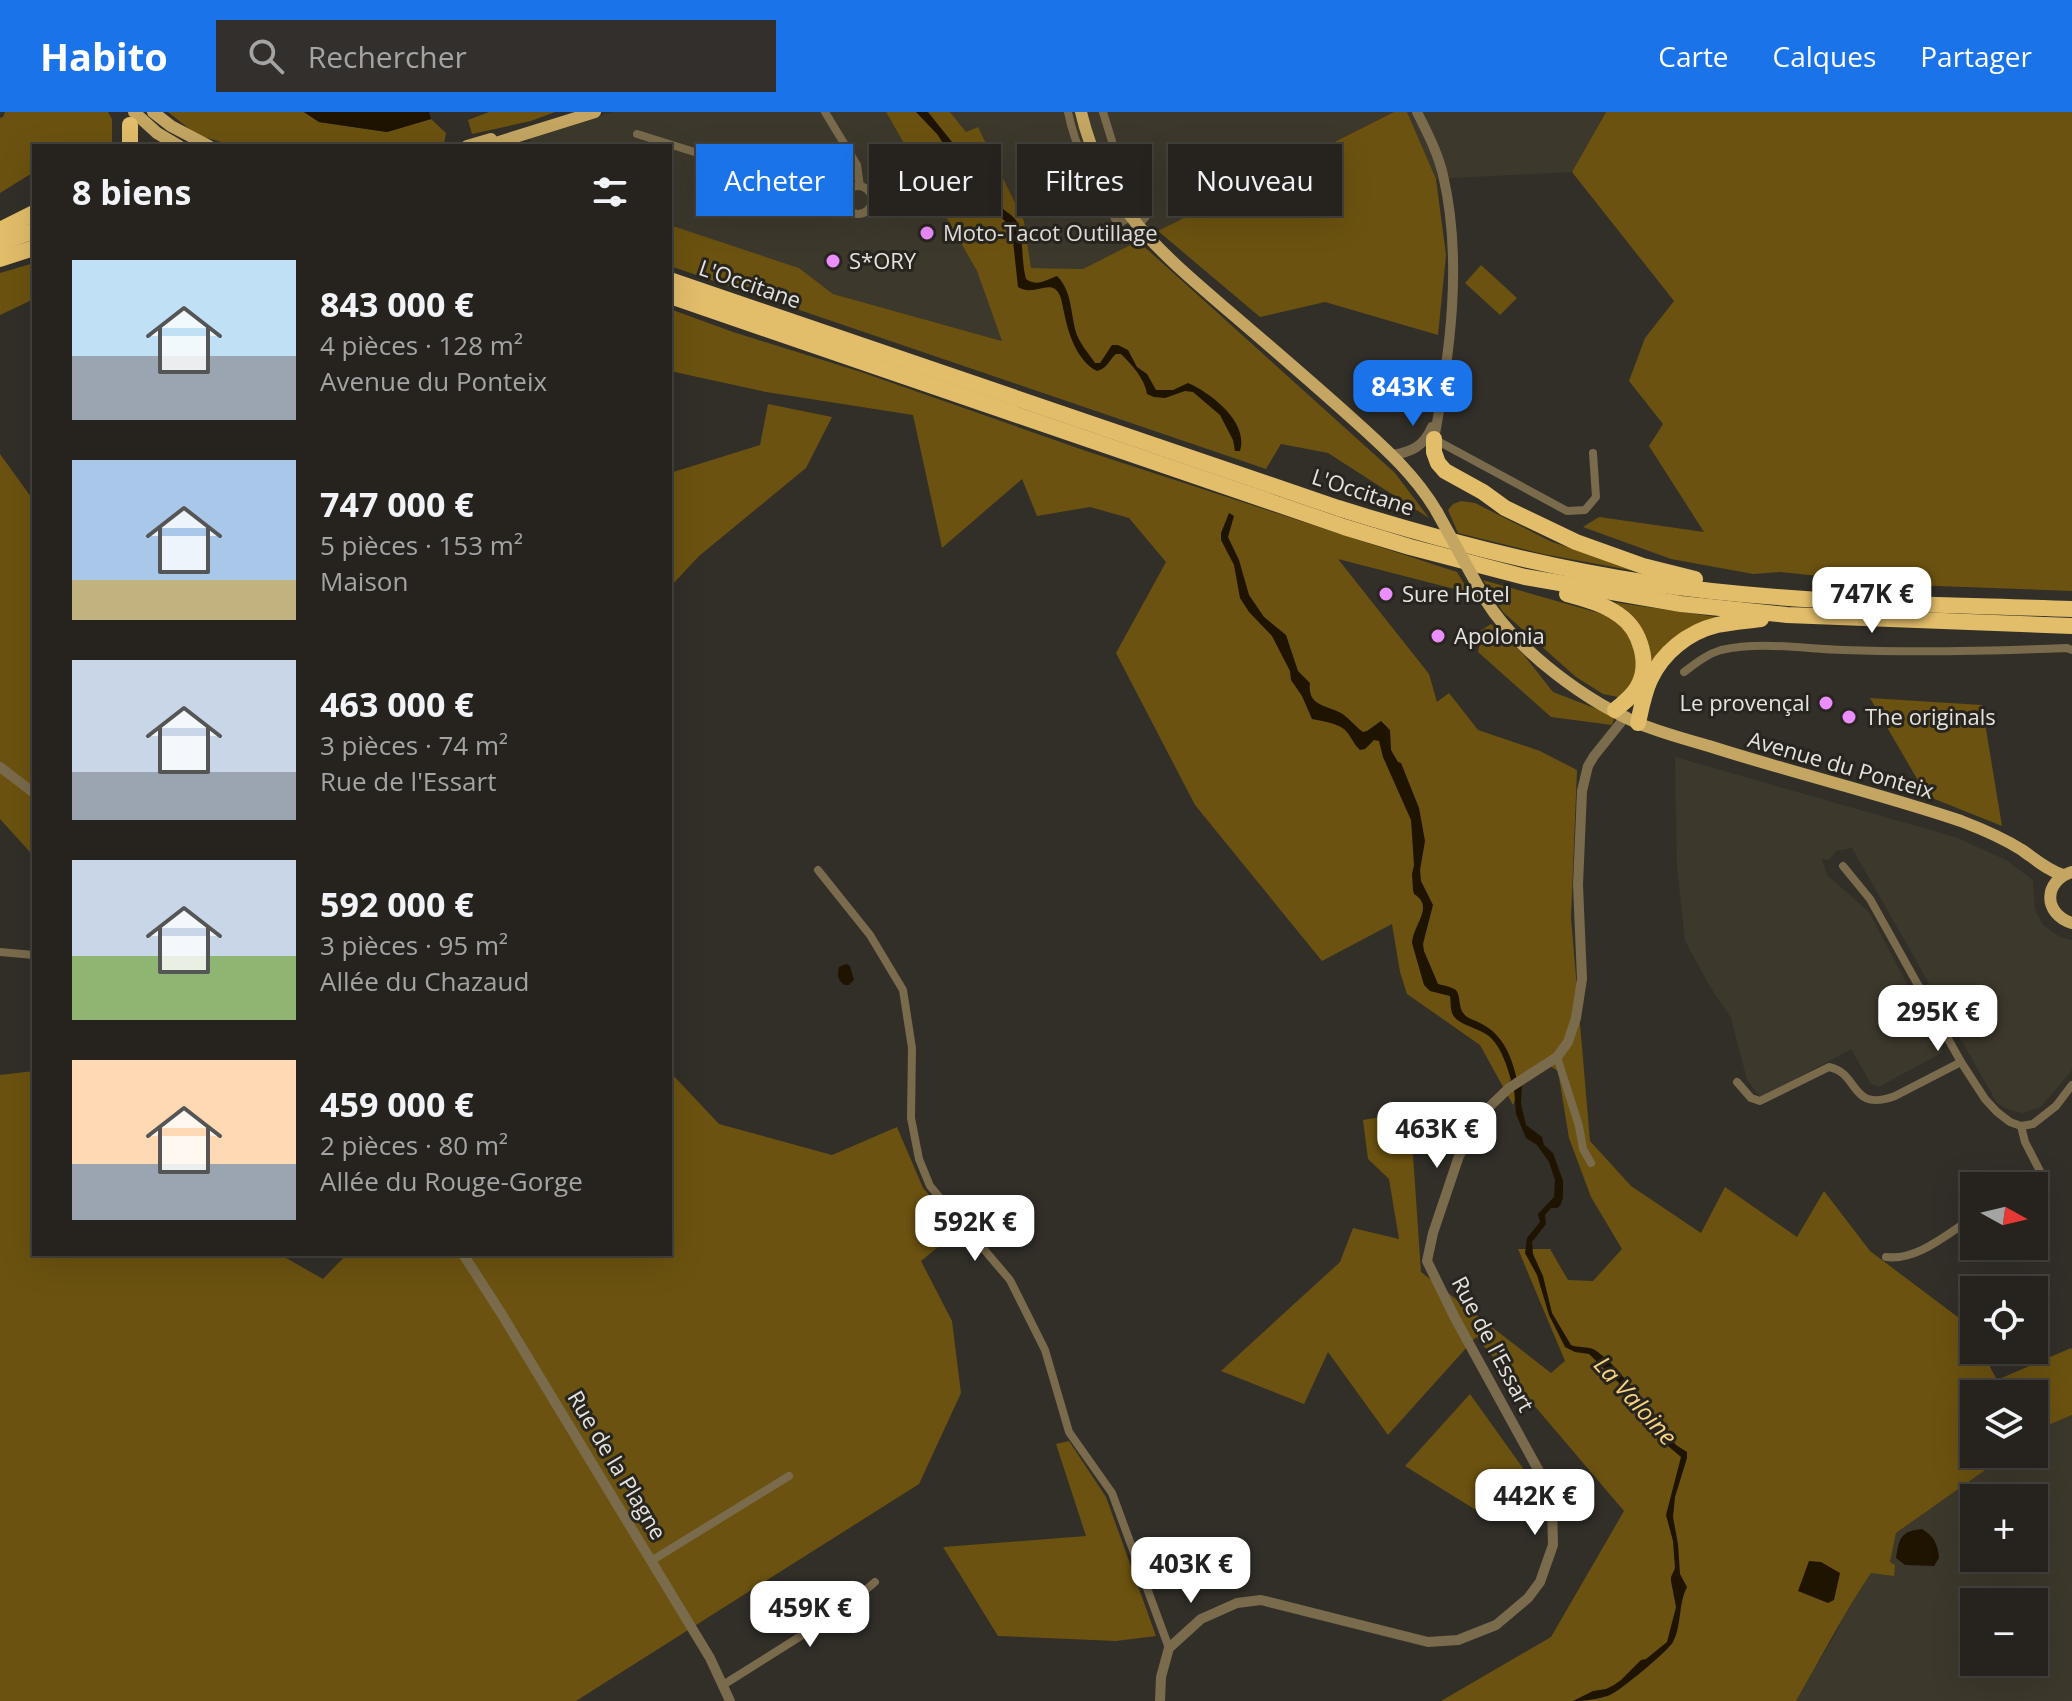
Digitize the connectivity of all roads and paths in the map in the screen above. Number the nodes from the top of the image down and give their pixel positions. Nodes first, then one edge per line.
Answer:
1 (153, 112) edge
2 (570, 112) edge
3 (595, 112) edge
4 (825, 112) edge
5 (1068, 112) edge
6 (1081, 112) edge
7 (1103, 112) edge
8 (1417, 112) edge
9 (130, 116) edge
10 (171, 126) junction
11 (637, 134) dead end
12 (152, 135) junction
13 (131, 144) edge
14 (135, 144) edge
15 (174, 144) edge
16 (205, 144) edge
17 (473, 144) edge
18 (492, 144) edge
19 (669, 144) edge
20 (672, 145) edge
21 (696, 152) edge
22 (860, 186) junction
23 (853, 188) edge
24 (853, 212) edge
25 (32, 214) edge
26 (1134, 221) junction
27 (1118, 224) junction
28 (0, 230) edge
29 (32, 232) edge
30 (1113, 235) dead end
31 (0, 243) edge
32 (32, 249) edge
33 (0, 259) edge
34 (672, 281) edge
35 (672, 297) edge
36 (1439, 411) junction
37 (1434, 439) junction
38 (1593, 453) dead end
39 (1392, 455) junction
40 (1525, 577) junction
41 (1746, 594) junction
42 (2072, 609) edge
43 (1787, 615) junction
44 (2072, 626) edge
45 (2072, 650) edge
46 (1684, 672) dead end
47 (1626, 716) junction
48 (0, 767) edge
49 (32, 791) edge
50 (2034, 859) junction
51 (1843, 866) dead end
52 (818, 870) dead end
53 (2068, 873) edge
54 (2051, 890) junction
55 (2072, 923) edge
56 (0, 952) edge
57 (32, 955) edge
58 (1557, 1057) junction
59 (1961, 1062) junction
60 (1737, 1082) dead end
61 (2072, 1085) edge
62 (2021, 1126) junction
63 (1591, 1163) dead end
64 (2040, 1172) edge
65 (1960, 1226) edge
66 (464, 1256) edge
67 (1886, 1257) dead end
68 (789, 1476) dead end
69 (651, 1561) junction
70 (875, 1582) dead end
71 (1169, 1648) junction
72 (723, 1685) junction
73 (730, 1701) edge
74 (1160, 1701) edge

1 - 10 main road
2 - 17 main road
3 - 18 main road
4 - 22 street
5 - 27 street
6 - 26 main road
7 - 26 street
8 - 36 street
9 - 12 main road
9 - 13 highway
10 - 12 main road
10 - 16 main road
11 - 19 street
12 - 14 highway
12 - 15 main road
20 - 21 street
22 - 23 street
22 - 24 street
25 - 28 highway
26 - 27 street
26 - 39 main road
27 - 30 street
29 - 31 highway
32 - 33 highway
34 - 41 highway, L'Occitane
35 - 40 highway, L'Occitane
36 - 37 street
36 - 39 street
37 - 38 street
37 - 41 highway
39 - 47 main road, Avenue du Ponteix, bridge
40 - 43 highway, L'Occitane
40 - 47 highway
41 - 42 highway, L'Occitane
43 - 44 highway, L'Occitane
43 - 47 highway
45 - 46 street
47 - 50 main road, Avenue du Ponteix
47 - 58 street, Rue de l'Essart
48 - 49 street
50 - 53 main road, Avenue du Ponteix
50 - 54 main road
51 - 59 street
52 - 71 street
53 - 54 main road
54 - 55 main road
56 - 57 street
58 - 63 street
58 - 71 street, Rue de l'Essart
59 - 60 street
59 - 62 street
61 - 62 street
62 - 64 street
65 - 67 street
66 - 69 street, Rue de la Plagne
68 - 69 street
69 - 72 street, Rue de la Plagne
70 - 72 street
71 - 74 street
72 - 73 street, Rue de la Plagne

